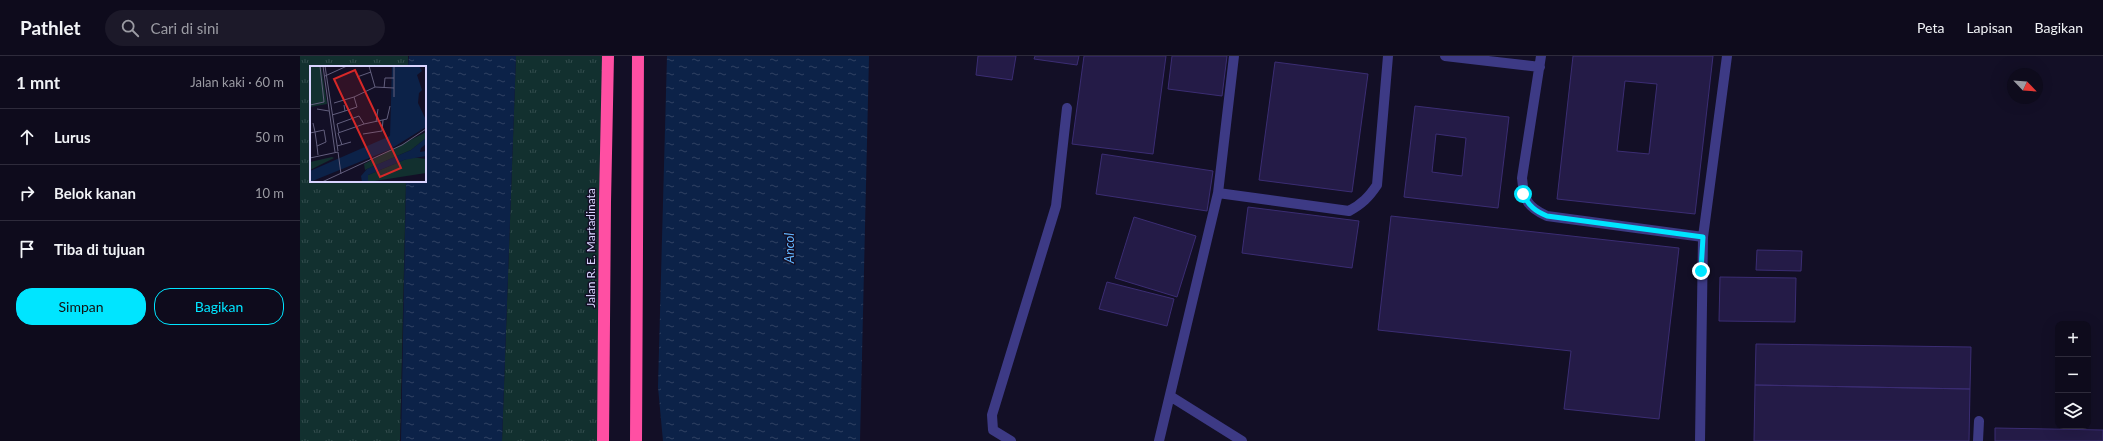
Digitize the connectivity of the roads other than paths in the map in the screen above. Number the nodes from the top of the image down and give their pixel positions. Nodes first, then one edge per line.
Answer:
1 (608, 56) edge
2 (638, 56) edge
3 (1234, 56) edge
4 (1388, 56) edge
5 (1445, 56) edge
6 (1542, 56) edge
7 (1727, 56) edge
8 (1540, 67) junction
9 (1066, 112) dead end
10 (1218, 193) junction
11 (1703, 237) junction
12 (1170, 396) junction
13 (1979, 421) dead end
14 (603, 441) edge
15 (636, 441) edge
16 (1011, 441) edge
17 (1159, 441) edge
18 (1242, 441) edge
19 (1700, 441) edge
20 (1978, 441) edge

1 - 14 highway, Jalan R. E. Martadinata
2 - 15 highway
3 - 10 lane
4 - 10 lane
5 - 8 lane
6 - 8 lane
7 - 11 lane
8 - 11 lane
9 - 16 lane
10 - 12 lane
11 - 19 lane
12 - 17 lane
12 - 18 lane
13 - 20 lane

